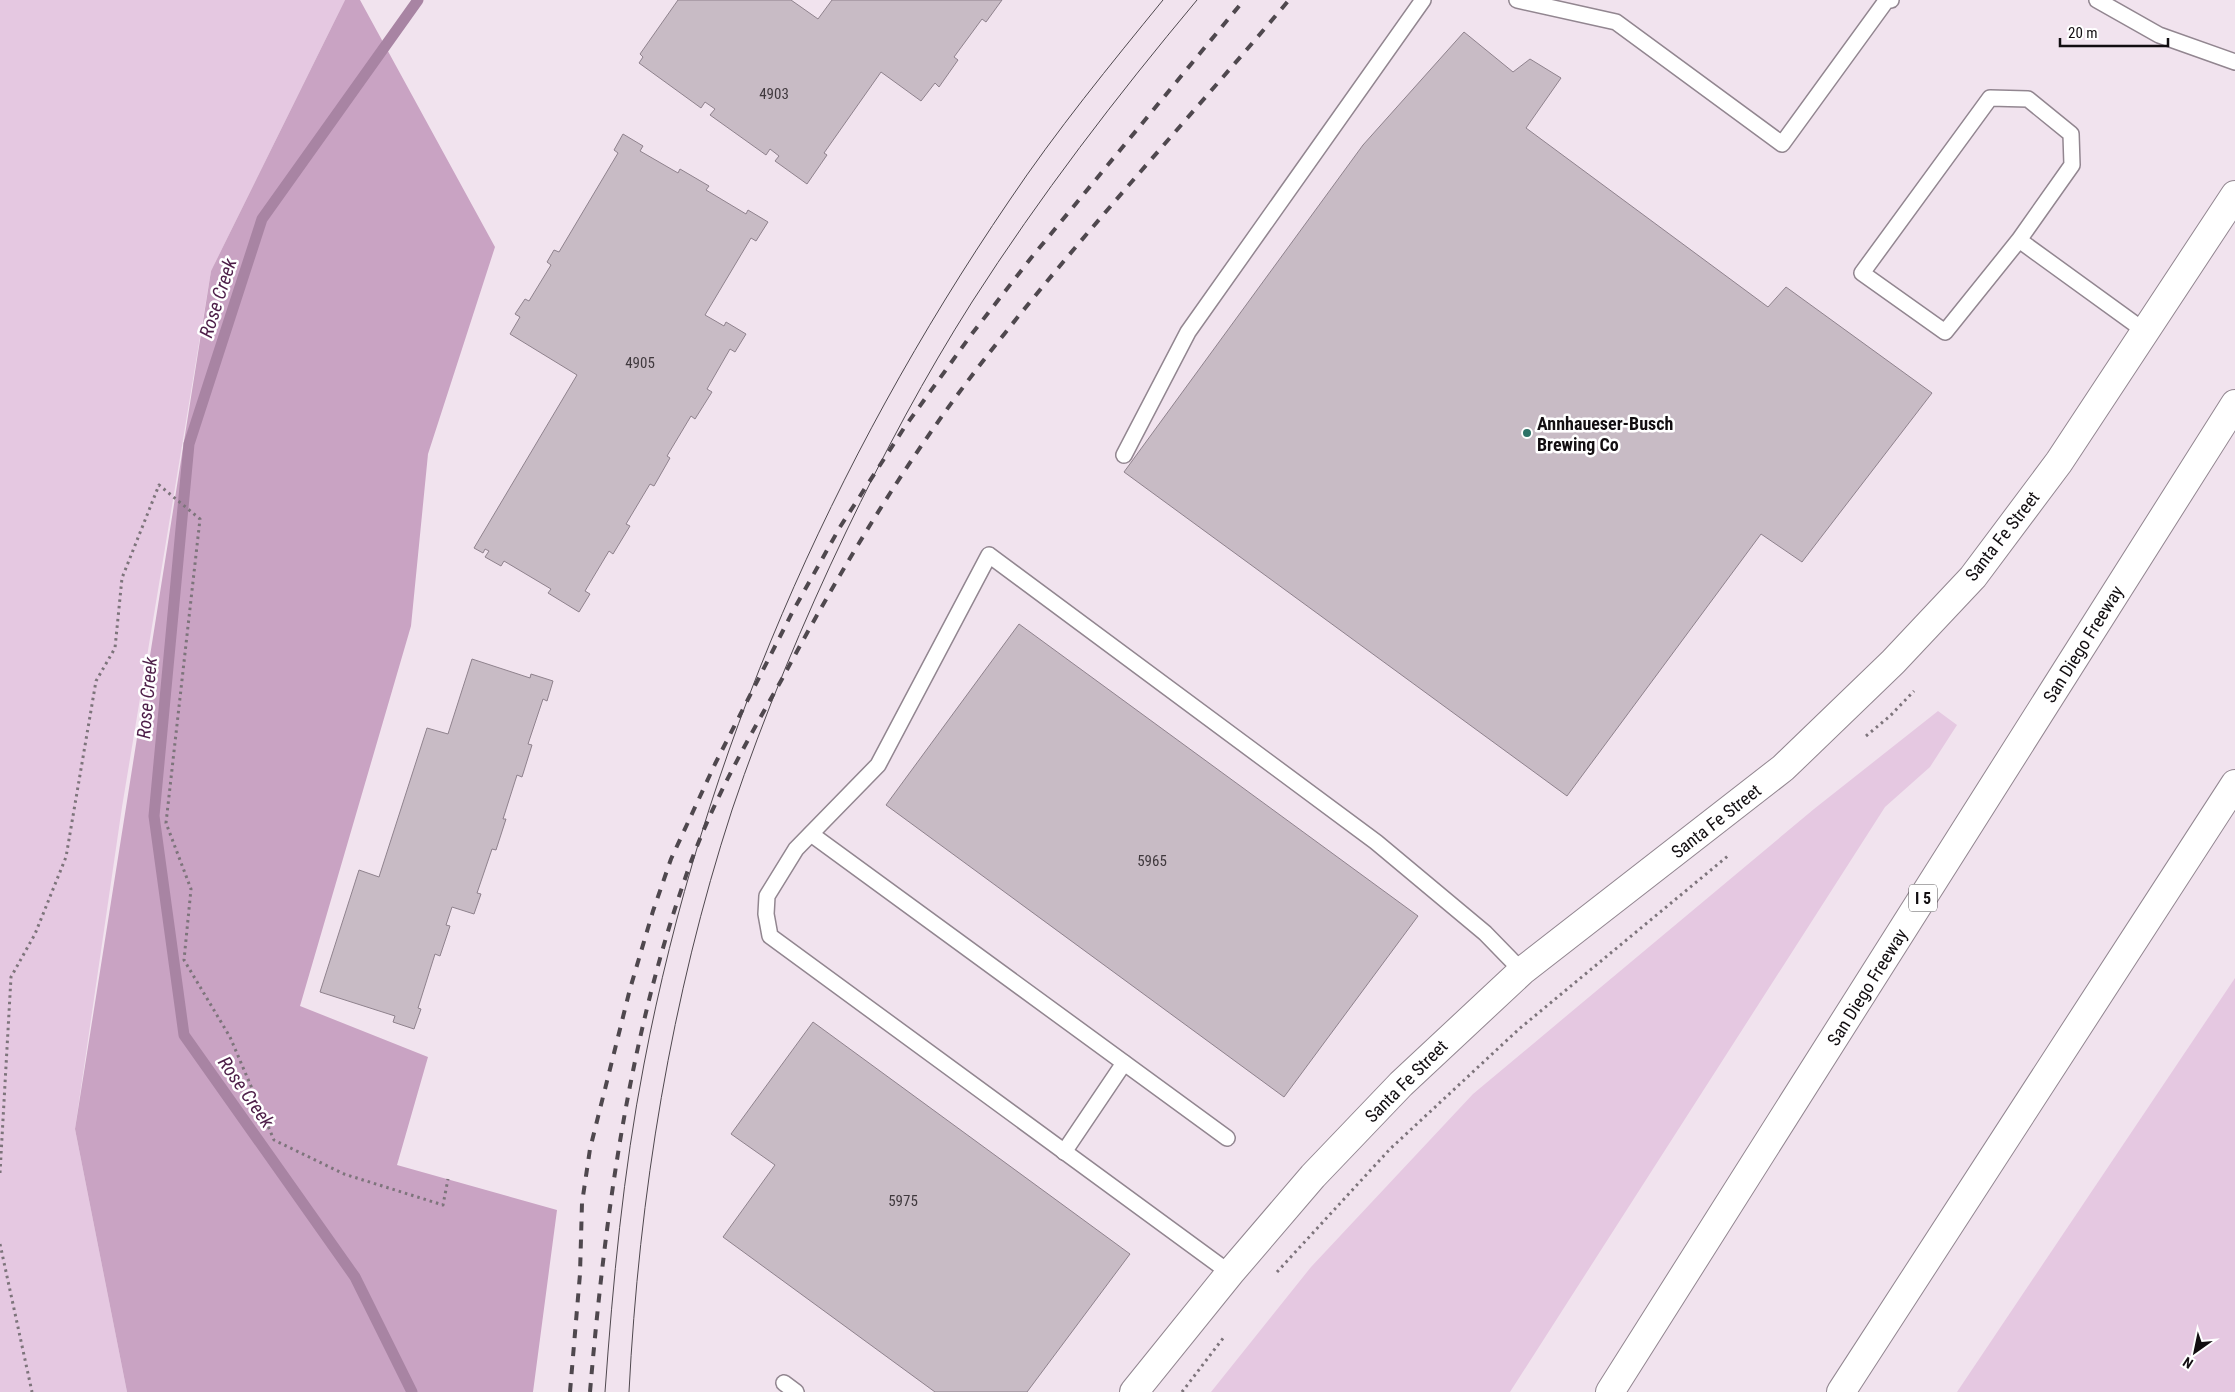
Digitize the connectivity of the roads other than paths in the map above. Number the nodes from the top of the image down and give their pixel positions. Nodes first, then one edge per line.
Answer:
1 (1423, 0) edge
2 (1518, 0) edge
3 (1891, 0) edge
4 (2097, 0) edge
5 (2235, 62) edge
6 (2235, 195) edge
7 (2019, 240) junction
8 (2146, 332) junction
9 (2235, 404) edge
10 (1124, 455) dead end
11 (2235, 784) edge
12 (811, 834) junction
13 (1522, 971) junction
14 (1124, 1063) junction
15 (1227, 1138) dead end
16 (1064, 1152) junction
17 (1230, 1273) junction
18 (1134, 1392) edge
19 (1610, 1392) edge
20 (1841, 1392) edge

1 - 10 lane
2 - 3 lane
4 - 5 lane
6 - 8 main road, Santa Fe Street
7 - 7 lane
7 - 8 lane
8 - 13 main road, Santa Fe Street
9 - 19 main road, San Diego Freeway / I 5
11 - 20 main road
12 - 13 lane
12 - 14 lane
12 - 16 lane
13 - 17 main road, Santa Fe Street
14 - 15 lane
14 - 16 lane
16 - 17 lane
17 - 18 main road, Santa Fe Street

